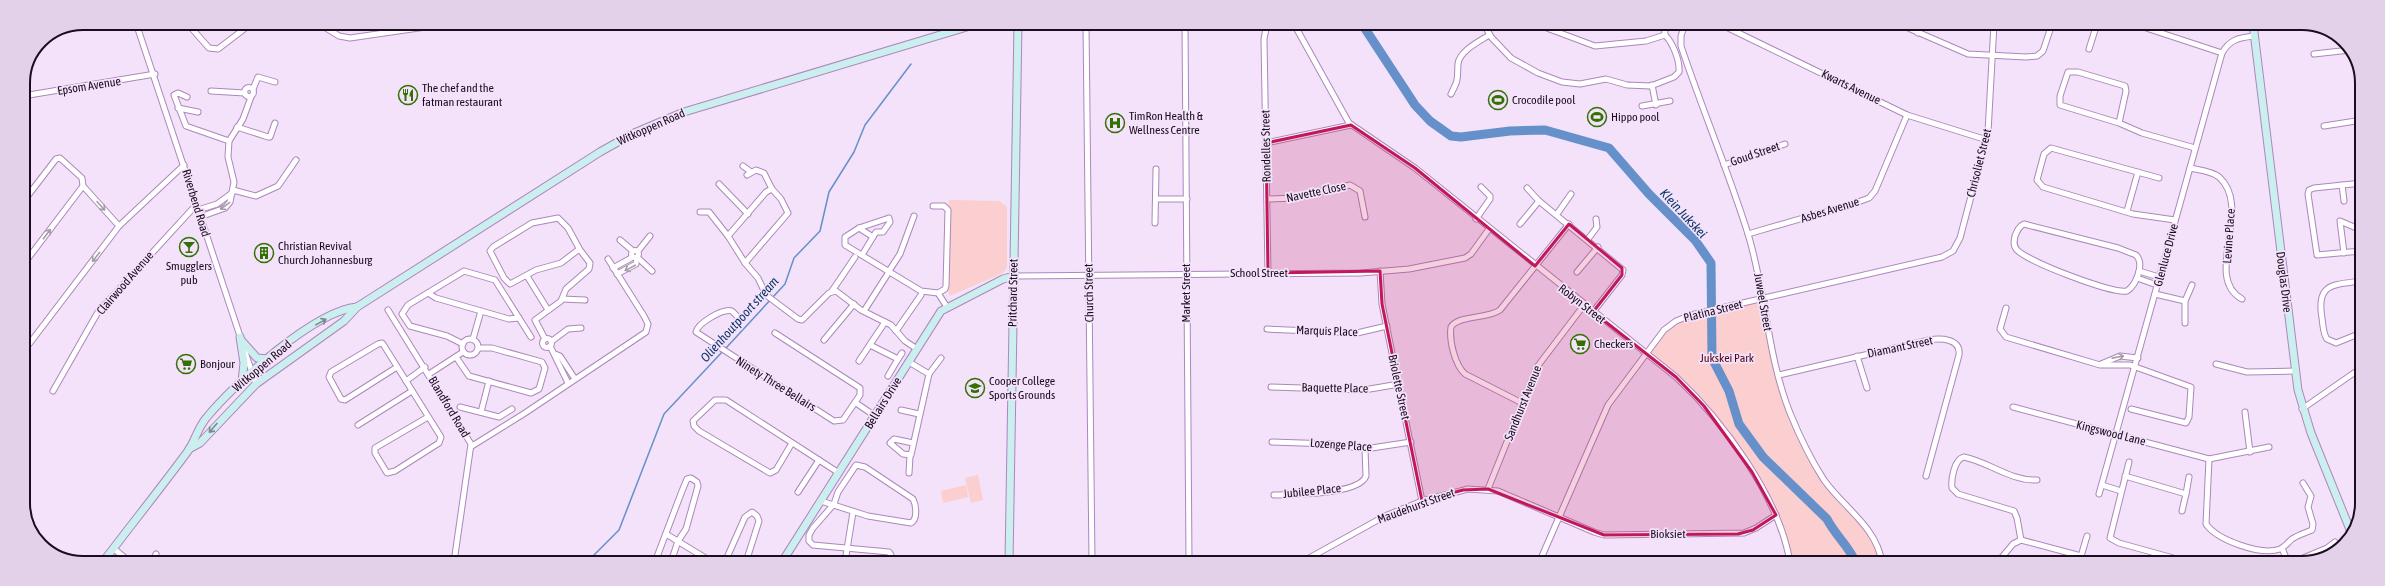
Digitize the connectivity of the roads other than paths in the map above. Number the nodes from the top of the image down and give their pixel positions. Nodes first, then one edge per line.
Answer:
1 (139, 30) edge
2 (194, 30) edge
3 (243, 30) edge
4 (327, 30) edge
5 (405, 30) edge
6 (960, 30) edge
7 (1018, 30) edge
8 (1086, 30) edge
9 (1185, 30) edge
10 (1266, 30) edge
11 (1297, 30) edge
12 (1487, 30) edge
13 (1552, 30) edge
14 (1665, 30) edge
15 (1682, 30) edge
16 (1732, 30) edge
17 (1912, 30) edge
18 (1918, 30) edge
19 (1994, 30) edge
20 (2050, 30) edge
21 (2095, 30) edge
22 (2152, 30) edge
23 (2254, 30) edge
24 (1918, 33) junction
25 (1490, 35) junction
26 (1665, 35) junction
27 (2254, 36) junction
28 (2089, 48) dead end
29 (2344, 51) edge
30 (2222, 53) junction
31 (2314, 54) dead end
32 (1993, 55) junction
33 (155, 74) junction
34 (275, 82) dead end
35 (1652, 85) junction
36 (253, 89) junction
37 (211, 92) dead end
38 (245, 93) junction
39 (1451, 94) dead end
40 (30, 95) edge
41 (187, 97) dead end
42 (251, 97) junction
43 (1670, 101) dead end
44 (1656, 105) junction
45 (1642, 106) dead end
46 (178, 108) junction
47 (198, 112) dead end
48 (1907, 115) junction
49 (2355, 121) edge
50 (275, 123) dead end
51 (2118, 123) junction
52 (1351, 126) junction
53 (2324, 126) dead end
54 (237, 127) junction
55 (1987, 140) junction
56 (229, 141) junction
57 (1266, 143) junction
58 (1786, 144) dead end
59 (2195, 148) junction
60 (296, 160) dead end
61 (184, 165) junction
62 (1724, 165) junction
63 (743, 166) dead end
64 (2190, 168) junction
65 (1156, 169) dead end
66 (2138, 172) junction
67 (2159, 178) dead end
68 (719, 184) dead end
69 (2355, 184) edge
70 (2342, 185) junction
71 (83, 186) junction
72 (1481, 187) dead end
73 (1527, 188) dead end
74 (772, 189) junction
75 (232, 192) junction
76 (30, 193) edge
77 (1571, 194) dead end
78 (1156, 199) junction
79 (1187, 199) junction
80 (1267, 199) junction
81 (1539, 201) junction
82 (2344, 201) dead end
83 (933, 206) dead end
84 (197, 208) junction
85 (2127, 211) junction
86 (700, 212) dead end
87 (748, 214) junction
88 (1557, 214) junction
89 (914, 216) dead end
90 (200, 217) junction
91 (1365, 218) dead end
92 (1476, 219) junction
93 (1596, 219) dead end
94 (2175, 220) junction
95 (1155, 223) dead end
96 (1520, 224) dead end
97 (1568, 224) junction
98 (119, 226) junction
99 (2355, 226) edge
100 (859, 228) junction
101 (1489, 229) junction
102 (1748, 234) junction
103 (650, 236) dead end
104 (728, 236) junction
105 (873, 237) junction
106 (1588, 239) junction
107 (620, 240) dead end
108 (1598, 247) junction
109 (580, 250) junction
110 (1953, 252) joint
111 (2355, 252) edge
112 (635, 254) junction
113 (2344, 254) junction
114 (862, 255) junction
115 (30, 256) edge
116 (855, 257) dead end
117 (608, 259) dead end
118 (745, 263) junction
119 (1535, 266) junction
120 (613, 268) junction
121 (652, 271) dead end
122 (1380, 271) junction
123 (2139, 271) junction
124 (1577, 272) dead end
125 (888, 273) junction
126 (1186, 273) junction
127 (1268, 273) junction
128 (617, 274) junction
129 (1089, 275) junction
130 (527, 276) junction
131 (1014, 276) junction
132 (2159, 277) junction
133 (2137, 278) junction
134 (2355, 282) edge
135 (2157, 285) junction
136 (2192, 285) dead end
137 (832, 291) junction
138 (428, 293) junction
139 (938, 293) junction
140 (2155, 294) junction
141 (921, 295) dead end
142 (1764, 298) junction
143 (562, 299) junction
144 (585, 300) dead end
145 (2242, 300) dead end
146 (2185, 301) junction
147 (854, 304) junction
148 (1584, 305) junction
149 (947, 306) junction
150 (357, 307) junction
151 (2006, 308) dead end
152 (388, 310) dead end
153 (548, 310) junction
154 (481, 311) junction
155 (864, 311) junction
156 (1593, 312) junction
157 (737, 316) dead end
158 (520, 318) junction
159 (885, 322) junction
160 (2185, 323) dead end
161 (1387, 326) junction
162 (581, 328) dead end
163 (1267, 329) dead end
164 (896, 331) junction
165 (775, 333) dead end
166 (2355, 335) edge
167 (531, 336) dead end
168 (240, 338) junction
169 (473, 339) junction
170 (824, 340) dead end
171 (30, 343) edge
172 (463, 344) junction
173 (551, 344) junction
174 (870, 345) junction
175 (479, 348) junction
176 (916, 350) junction
177 (463, 352) junction
178 (902, 353) dead end
179 (555, 354) junction
180 (1646, 354) junction
181 (1857, 356) junction
182 (456, 357) junction
183 (941, 358) dead end
184 (2138, 358) junction
185 (269, 359) junction
186 (898, 359) junction
187 (860, 361) dead end
188 (908, 362) junction
189 (2216, 364) dead end
190 (2100, 365) junction
191 (397, 367) junction
192 (425, 367) junction
193 (2135, 368) junction
194 (2295, 370) junction
195 (252, 372) junction
196 (2355, 372) edge
197 (429, 374) junction
198 (929, 374) junction
199 (1779, 374) junction
200 (888, 376) dead end
201 (575, 379) junction
202 (242, 381) junction
203 (406, 381) junction
204 (489, 381) junction
205 (568, 383) junction
206 (256, 384) junction
207 (1399, 384) junction
208 (1271, 387) dead end
209 (1867, 388) dead end
210 (53, 391) dead end
211 (412, 392) junction
212 (856, 403) junction
213 (1522, 403) junction
214 (460, 407) dead end
215 (2013, 407) dead end
216 (512, 409) dead end
217 (2132, 409) dead end
218 (2302, 409) junction
219 (901, 410) dead end
220 (481, 412) junction
221 (2245, 412) dead end
222 (919, 414) junction
223 (875, 416) junction
224 (428, 417) junction
225 (358, 425) dead end
226 (2116, 433) junction
227 (1272, 442) dead end
228 (1411, 442) junction
229 (792, 443) junction
230 (914, 443) junction
231 (472, 446) junction
232 (2269, 447) dead end
233 (189, 449) junction
234 (1365, 449) junction
235 (2250, 452) junction
236 (910, 456) junction
237 (2209, 459) junction
238 (819, 460) junction
239 (2129, 462) dead end
240 (839, 473) junction
241 (909, 473) dead end
242 (1926, 476) dead end
243 (2125, 476) junction
244 (2189, 477) dead end
245 (2037, 480) dead end
246 (2303, 483) dead end
247 (2102, 485) junction
248 (1488, 489) junction
249 (2121, 491) junction
250 (798, 492) dead end
251 (2099, 494) dead end
252 (2186, 494) junction
253 (1274, 495) dead end
254 (821, 501) junction
255 (1422, 501) junction
256 (834, 504) junction
257 (2182, 511) dead end
258 (853, 512) junction
259 (1776, 515) junction
260 (1559, 517) junction
261 (2349, 528) edge
262 (666, 534) junction
263 (2087, 536) dead end
264 (2021, 540) junction
265 (678, 541) junction
266 (2335, 542) dead end
267 (847, 547) junction
268 (2329, 547) joint
269 (113, 548) junction
270 (2282, 548) junction
271 (107, 556) edge
272 (123, 556) edge
273 (455, 556) edge
274 (657, 556) edge
275 (673, 556) edge
276 (702, 556) edge
277 (727, 556) edge
278 (748, 556) edge
279 (786, 556) edge
280 (846, 556) edge
281 (889, 556) edge
282 (1009, 556) edge
283 (1092, 556) edge
284 (1189, 556) edge
285 (1313, 556) edge
286 (1542, 556) edge
287 (1789, 556) edge
288 (1880, 556) edge
289 (2004, 556) edge
290 (2081, 556) joint
291 (2167, 556) edge
292 (2286, 556) edge
293 (2307, 556) edge

1 - 33 street, Riverbend Road
2 - 3 street
4 - 5 street
6 - 150 street, Witkoppen Road
7 - 131 street, Pritchard Street
8 - 129 street, Church Street
9 - 79 street, Market Street
10 - 57 street, Rondelles Street
11 - 52 street
12 - 25 street
13 - 26 street
14 - 26 street
15 - 62 street, Juweel Street
16 - 48 street, Kwarts Avenue
17 - 24 street
18 - 24 street
19 - 32 street, Chrisoliet Street
20 - 32 street
21 - 28 street
22 - 30 street
23 - 27 street, Douglas Drive
24 - 32 street
25 - 35 street
25 - 39 street
26 - 35 street
27 - 30 street
27 - 194 street, Douglas Drive
29 - 31 street
30 - 59 street, Glenluce Drive
32 - 55 street, Chrisoliet Street
33 - 40 street, Epsom Avenue
33 - 61 street, Riverbend Road
34 - 36 street
35 - 44 street
36 - 38 street
36 - 42 street
37 - 38 street
38 - 42 street
41 - 46 street
42 - 54 street
43 - 44 street
44 - 45 street
46 - 47 street
46 - 56 street
48 - 55 street, Kwarts Avenue
48 - 102 street, Asbes Avenue
49 - 53 street
50 - 54 street
51 - 51 street
51 - 59 street
52 - 57 street
52 - 92 street, Robyn Street
54 - 56 street
55 - 110 street, Chrisoliet Street
56 - 75 street
57 - 80 street, Rondelles Street
58 - 62 street, Goud Street
59 - 64 street, Glenluce Drive
60 - 75 street
61 - 84 street, Riverbend Road
61 - 98 street
62 - 102 street, Juweel Street
63 - 74 street
64 - 94 street, Glenluce Drive
64 - 145 street, Levine Place
65 - 78 street
66 - 67 street
66 - 85 street
66 - 85 street
68 - 87 street
69 - 70 street
70 - 82 street
70 - 113 street
71 - 76 street
71 -> 98 street
115 -> 71 street
72 - 92 street
73 - 81 street
74 - 87 street
74 - 118 street
75 - 84 street, Clairwood Avenue
75 -> 90 street
77 - 88 street
78 - 79 street
78 - 95 street
79 - 126 street, Market Street
80 - 91 street, Navette Close
80 - 127 street, Rondelles Street
81 - 88 street
81 - 96 street
83 - 139 street
84 - 90 street, Riverbend Road
84 - 210 street, Clairwood Avenue
85 - 94 street
86 - 104 street
87 - 104 street
88 - 97 street
89 - 125 street
90 - 168 street, Riverbend Road
92 - 101 street, Robyn Street
93 - 106 street
94 - 132 street, Glenluce Drive
97 - 106 street
97 - 119 street
98 -> 171 street
99 - 113 street
100 - 105 street
100 - 105 street
100 - 114 street
101 - 119 street, Robyn Street
101 - 122 street, School Street
102 - 142 street, Juweel Street
103 - 112 street
104 - 118 street
105 - 114 street
106 - 108 street
107 - 112 street
108 - 124 street
108 - 156 street
109 - 130 street
109 - 130 street
109 - 143 street
110 - 142 street, Platina Street
111 - 113 street
112 - 120 street
112 - 121 street
112 -> 128 street
114 - 125 street
116 - 137 street
117 - 120 street
118 - 137 street
119 - 148 street, Robyn Street
119 - 213 street
120 - 128 street
122 - 127 street, School Street
122 - 161 street, Briolette Street
123 - 132 street
123 - 133 street
123 - 133 street
125 - 139 street
125 - 155 street
126 - 127 street, School Street
126 - 129 street, School Street
126 - 284 street, Market Street
128 - 201 street
129 - 131 street, School Street
129 - 283 street, Church Street
130 - 153 street
131 - 149 street, Bellairs Drive
131 - 282 street, Pritchard Street
132 - 135 street, Glenluce Drive
133 - 135 street
134 - 166 street
135 - 140 street, Glenluce Drive
136 - 146 street
137 - 147 street
138 - 154 street
138 - 158 street
138 - 172 street
139 - 149 street
140 - 146 street
140 - 184 street, Glenluce Drive
141 - 164 street
142 - 180 street, Platina Street
142 - 199 street, Juweel Street
143 - 144 street
143 - 153 street
146 - 160 street
147 - 155 street
147 - 170 street
148 - 156 street, Robyn Street
148 - 213 street, Sandhurst Avenue
149 - 176 street, Bellairs Drive
185 -> 150 street, Witkoppen Road
150 - 206 street, Witkoppen Road
151 - 190 street
152 - 192 street, Blandford Road
153 - 173 street
154 - 158 street
154 - 169 street
155 - 159 street
156 - 180 street, Robyn Street
157 - 212 street, Ninety Three Bellairs
158 - 167 street
159 - 164 street
159 - 174 street
161 - 163 street, Marquis Place
161 - 207 street, Briolette Street
162 - 173 street
164 - 176 street
165 - 212 street
168 - 185 street
168 - 195 street, Riverbend Road
168 - 202 street
169 - 172 street
169 - 175 street
172 - 177 street
173 - 179 street
174 - 186 street
174 - 187 street
175 - 177 street
175 - 204 street
176 - 188 street, Bellairs Drive
177 - 182 street
178 - 186 street
179 - 201 street
179 - 205 street
180 - 259 street, Robyn Street
180 - 260 street, Platina Street
181 - 199 street, Diamant Street
181 - 209 street
181 - 242 street, Diamant Street
182 - 197 street
182 - 204 street
183 - 198 street
190 -> 184 street
184 - 193 street, Glenluce Drive
185 - 195 street, Witkoppen Road
186 - 200 street
188 - 198 street
188 - 223 street, Bellairs Drive
189 - 194 street
190 - 193 street
191 - 191 street
191 - 203 street
192 - 197 street, Blandford Road
192 - 203 street
193 - 217 street
193 - 226 street, Glenluce Drive
194 - 218 street, Douglas Drive
195 - 202 street, Witkoppen Road
195 - 206 street, Riverbend Road
196 - 218 street
197 - 231 street, Blandford Road
198 - 222 street
199 - 288 street, Juweel Street
201 - 205 street
202 - 233 street, Witkoppen Road
203 - 211 street
204 - 220 street
205 - 231 street
206 -> 233 street, Witkoppen Road
207 - 208 street, Baquette Place
207 - 228 street, Briolette Street
211 - 224 street
211 - 225 street
212 - 223 street
213 - 248 street, Sandhurst Avenue
214 - 220 street
215 - 226 street, Kingswood Lane
216 - 220 street
218 - 261 street, Douglas Drive
219 - 222 street
221 - 235 street
222 - 230 street
223 - 240 street, Bellairs Drive
224 - 224 street
226 - 237 street, Kingswood Lane
226 - 247 street, Glenluce Drive
227 - 234 street, Lozenge Place
228 - 234 street, Lozenge Place
228 - 255 street, Briolette Street
229 - 229 street
229 - 238 street
230 - 236 street
230 - 236 street
231 - 273 street, Blandford Road
232 - 235 street
233 - 269 street, Witkoppen Road
234 - 253 street, Jubilee Place
235 - 237 street
236 - 241 street
237 - 270 street
238 - 240 street
238 - 250 street
239 - 243 street
240 - 254 street, Bellairs Drive
243 - 249 street
243 - 252 street
244 - 252 street
245 - 264 street
246 - 270 street
247 - 249 street
247 - 251 street, Glenluce Drive
248 - 255 street, Maudehurst Street
248 - 260 street, Maudehurst Street
249 - 291 street
252 - 257 street
254 - 256 street
254 - 279 street, Bellairs Drive
255 - 285 street, Maudehurst Street
256 - 258 street
256 - 258 street
256 - 267 street
258 - 267 street
259 - 260 street, Bioksiet
259 - 287 street, Robyn Street
260 - 286 street, Platina Street
262 - 265 street
262 - 265 street
262 - 274 street
263 - 290 street
264 - 289 street
264 - 290 street
265 - 275 street
265 - 276 street
266 - 268 street
267 - 280 street
267 - 281 street
268 - 293 street
269 - 271 street, Witkoppen Road
269 - 272 street
270 - 292 street
277 - 278 street

